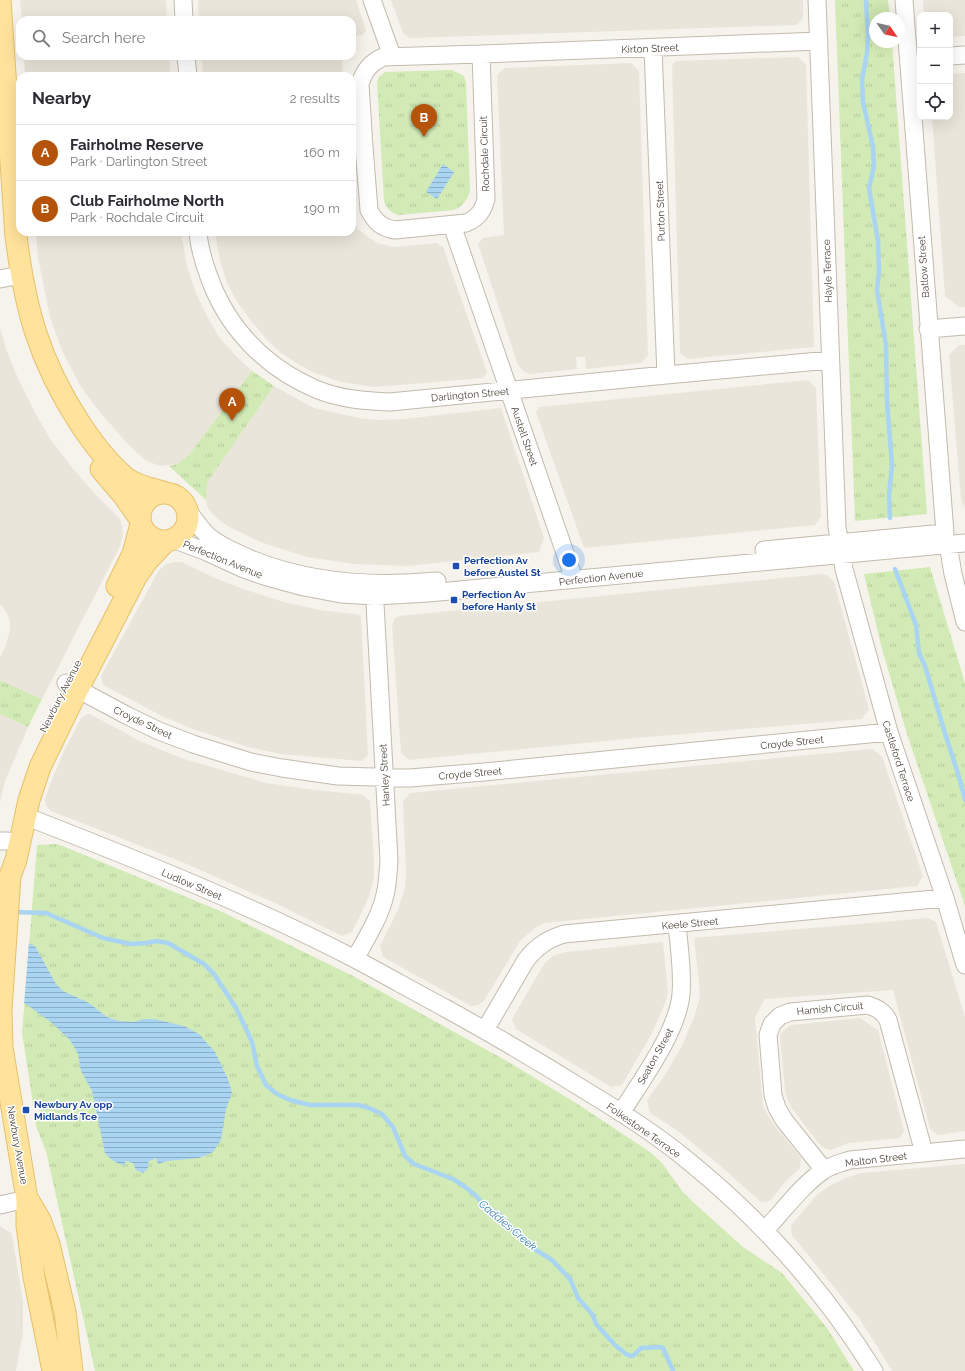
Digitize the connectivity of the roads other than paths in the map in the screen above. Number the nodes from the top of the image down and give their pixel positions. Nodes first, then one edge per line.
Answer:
1 (0, 0) edge
2 (182, 0) edge
3 (372, 0) edge
4 (817, 0) edge
5 (904, 0) edge
6 (184, 16) edge
7 (819, 41) junction
8 (653, 48) junction
9 (481, 54) junction
10 (965, 55) edge
11 (392, 56) junction
12 (953, 56) edge
13 (914, 59) edge
14 (186, 60) edge
15 (188, 72) edge
16 (0, 169) edge
17 (452, 225) junction
18 (199, 236) edge
19 (10, 277) edge
20 (965, 326) edge
21 (928, 329) junction
22 (830, 360) junction
23 (666, 375) junction
24 (509, 391) junction
25 (163, 492) junction
26 (188, 511) junction
27 (140, 521) junction
28 (965, 531) edge
29 (169, 540) junction
30 (953, 540) edge
31 (840, 549) junction
32 (573, 574) junction
33 (374, 590) junction
34 (965, 622) edge
35 (72, 686) junction
36 (889, 732) junction
37 (384, 778) junction
38 (25, 818) junction
39 (4, 841) edge
40 (10, 876) junction
41 (945, 898) junction
42 (677, 924) junction
43 (356, 959) junction
44 (965, 965) edge
45 (0, 1021) edge
46 (485, 1030) junction
47 (1, 1047) edge
48 (621, 1113) junction
49 (965, 1149) edge
50 (924, 1153) junction
51 (824, 1170) junction
52 (27, 1199) junction
53 (0, 1205) edge
54 (765, 1230) junction
55 (53, 1371) edge
56 (72, 1371) edge
57 (874, 1371) edge

1 - 19 main road
2 - 6 street
3 - 11 street
4 - 7 street, Hayle Terrace
5 - 13 street, Batlow Street
7 - 8 street, Kirton Street
7 - 22 street, Hayle Terrace
8 - 9 street, Kirton Street
8 - 23 street, Purton Street
9 - 11 street, Rochdale Circuit
9 - 17 street, Rochdale Circuit
10 - 12 street
11 - 17 street, Rochdale Circuit
13 - 21 street, Batlow Street
14 - 15 street
16 - 19 main road
17 - 24 street, Austell Street
18 - 24 street, Darlington Street
19 - 25 main road
19 - 27 main road
20 - 21 street
21 - 30 street, Batlow Street
22 - 23 street, Darlington Street
22 - 31 street, Hayle Terrace
23 - 24 street, Darlington Street
24 - 32 street, Austell Street
25 - 26 main road
25 - 27 main road
26 - 29 main road
26 - 33 street, Perfection Avenue
27 - 29 main road
27 - 35 main road, Newbury Avenue
28 - 30 street, Perfection Avenue
29 - 33 street, Perfection Avenue
29 - 35 main road, Newbury Avenue
30 - 31 street, Perfection Avenue
30 - 34 street, Batlow Street
31 - 32 street, Perfection Avenue
31 - 36 street, Castleford Terrace
32 - 33 street, Perfection Avenue
33 - 37 street, Hanley Street
35 - 37 street, Croyde Street
35 - 38 main road, Newbury Avenue
35 - 39 main road, Newbury Avenue
36 - 37 street, Croyde Street
36 - 41 street, Castleford Terrace
37 - 43 street, Hanley Street
38 - 40 main road, Newbury Avenue
38 - 43 street, Ludlow Street
39 - 40 main road, Newbury Avenue
40 - 45 main road, Newbury Avenue
41 - 42 street, Keele Street
41 - 44 street, Castleford Terrace
42 - 46 street, Keele Street
42 - 48 street, Seaton Street
43 - 46 street, Folkestone Terrace
45 - 47 main road, Newbury Avenue
46 - 48 street, Folkestone Terrace
47 - 52 main road, Newbury Avenue
48 - 54 street, Folkestone Terrace
49 - 50 street, Malton Street
50 - 51 street, Malton Street
50 - 51 street, Hamish Circuit
51 - 54 street, Malton Street
52 - 53 street
52 - 55 main road, Newbury Avenue
52 - 56 main road, Newbury Avenue
54 - 57 street, Folkestone Terrace

